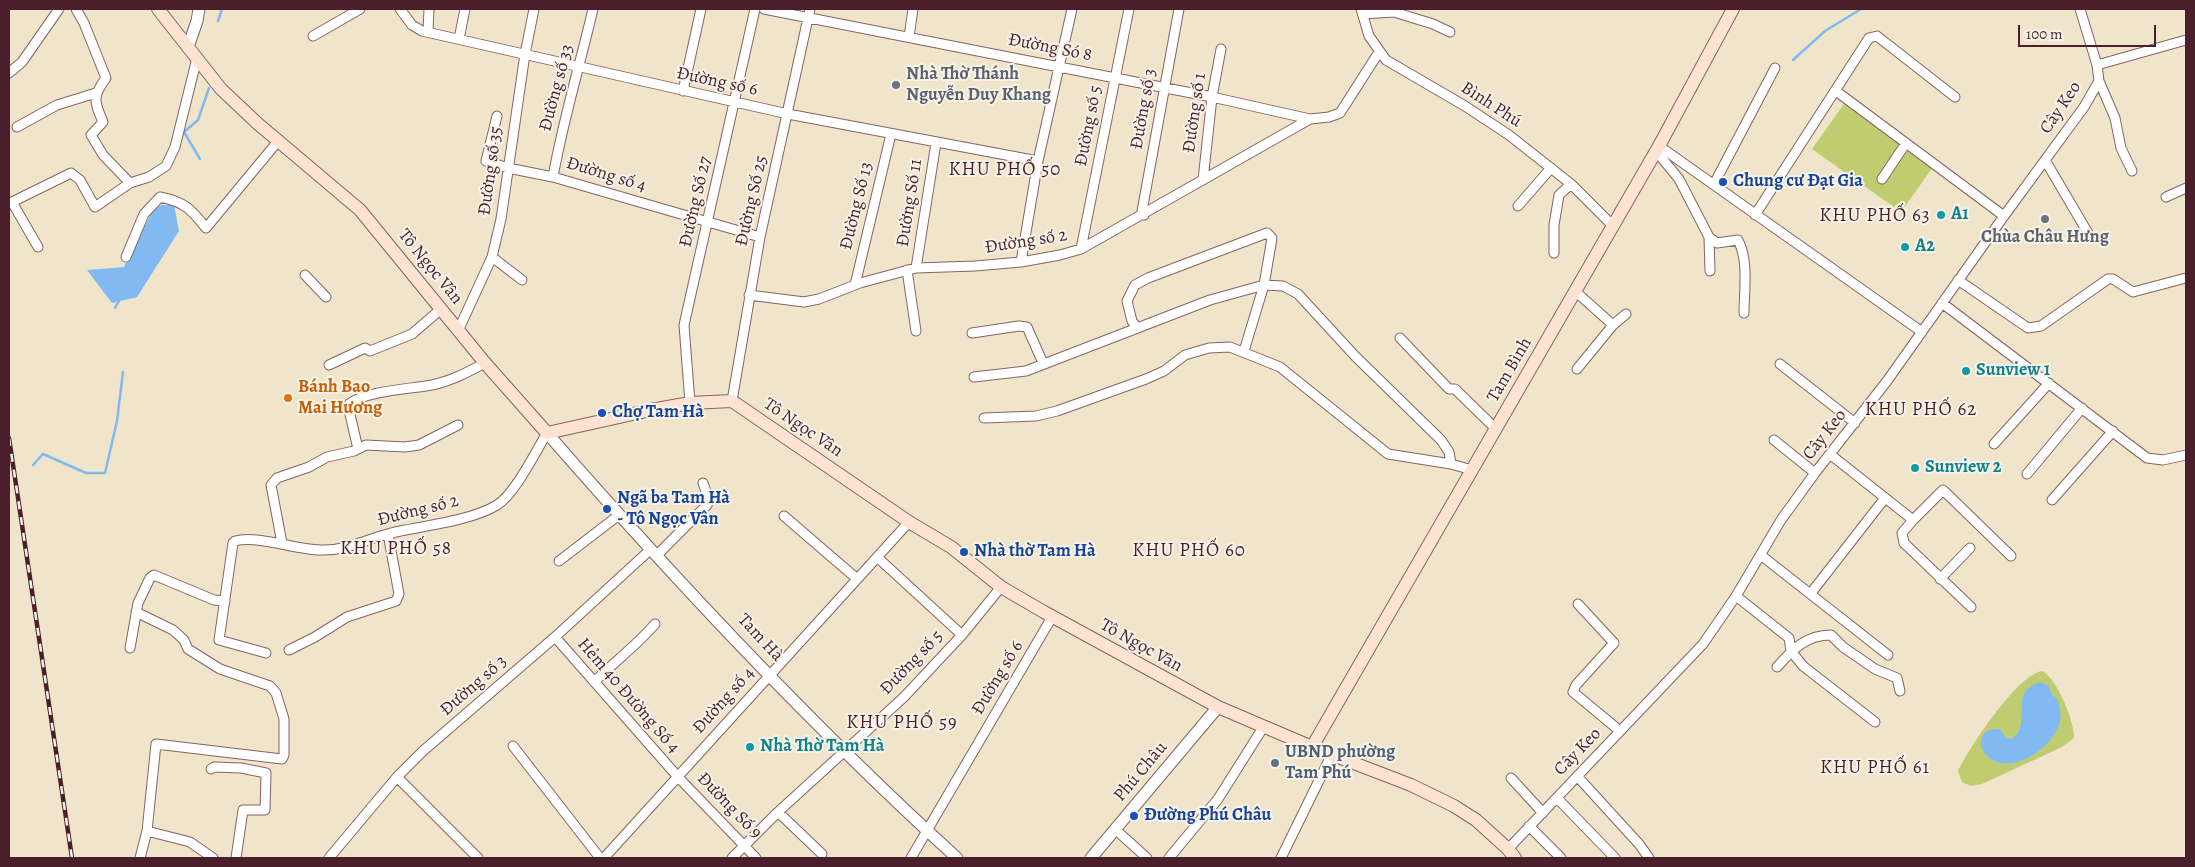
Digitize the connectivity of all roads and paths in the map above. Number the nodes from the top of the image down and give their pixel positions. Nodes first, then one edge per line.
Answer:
1 (59, 9) edge
2 (76, 9) edge
3 (158, 9) edge
4 (199, 9) edge
5 (360, 9) edge
6 (400, 9) edge
7 (429, 9) edge
8 (465, 9) edge
9 (534, 9) edge
10 (593, 9) edge
11 (701, 9) edge
12 (755, 9) edge
13 (764, 9) edge
14 (913, 9) edge
15 (1072, 9) edge
16 (1129, 9) edge
17 (1179, 9) edge
18 (1733, 9) edge
19 (2080, 9) edge
20 (1362, 12) edge
21 (809, 13) edge
22 (428, 32) junction
23 (1450, 32) dead end
24 (313, 36) dead end
25 (909, 37) junction
26 (460, 39) junction
27 (2186, 40) edge
28 (188, 47) junction
29 (1221, 50) dead end
30 (1379, 52) junction
31 (525, 54) junction
32 (197, 58) junction
33 (2097, 65) junction
34 (580, 67) junction
35 (1060, 67) junction
36 (1775, 68) dead end
37 (9, 73) edge
38 (1116, 78) junction
39 (2099, 81) junction
40 (1164, 88) junction
41 (683, 91) junction
42 (1836, 91) junction
43 (96, 93) junction
44 (1212, 97) junction
45 (1955, 97) dead end
46 (734, 102) junction
47 (788, 114) junction
48 (497, 116) dead end
49 (1310, 119) junction
50 (17, 126) dead end
51 (892, 134) junction
52 (279, 140) junction
53 (936, 143) junction
54 (1906, 143) junction
55 (1658, 148) junction
56 (2045, 160) junction
57 (1038, 161) junction
58 (508, 168) junction
59 (1552, 168) junction
60 (2132, 171) dead end
61 (553, 177) junction
62 (1882, 178) dead end
63 (1203, 180) junction
64 (130, 183) junction
65 (1571, 184) junction
66 (1714, 184) junction
67 (2186, 188) edge
68 (2166, 197) dead end
69 (1518, 206) dead end
70 (1144, 215) junction
71 (1755, 215) junction
72 (2004, 216) junction
73 (708, 222) junction
74 (1613, 226) junction
75 (2088, 233) dead end
76 (760, 237) junction
77 (1709, 237) junction
78 (38, 246) dead end
79 (1081, 250) junction
80 (1554, 253) dead end
81 (126, 257) dead end
82 (492, 257) junction
83 (1021, 262) junction
84 (912, 269) junction
85 (1710, 271) dead end
86 (305, 275) dead end
87 (2186, 278) edge
88 (522, 280) dead end
89 (1958, 280) junction
90 (855, 285) junction
91 (1264, 286) junction
92 (1575, 291) junction
93 (749, 295) junction
94 (326, 297) dead end
95 (1942, 303) junction
96 (441, 309) junction
97 (1744, 313) dead end
98 (1626, 314) dead end
99 (1613, 325) junction
100 (1137, 328) junction
101 (458, 331) junction
102 (916, 331) dead end
103 (1922, 332) junction
104 (972, 333) dead end
105 (1400, 338) dead end
106 (1244, 352) junction
107 (485, 363) junction
108 (1043, 363) junction
109 (1780, 364) dead end
110 (329, 365) dead end
111 (1577, 369) dead end
112 (974, 378) dead end
113 (2049, 383) junction
114 (732, 401) junction
115 (690, 403) junction
116 (2082, 408) junction
117 (984, 418) dead end
118 (458, 424) dead end
119 (1855, 424) junction
120 (1496, 429) junction
121 (2113, 431) junction
122 (547, 433) junction
123 (1774, 440) dead end
124 (1994, 444) dead end
125 (358, 449) junction
126 (1831, 455) junction
127 (2186, 455) edge
128 (1451, 464) junction
129 (1472, 470) junction
130 (1815, 473) junction
131 (2027, 474) dead end
132 (703, 483) dead end
133 (1885, 498) junction
134 (2052, 500) dead end
135 (619, 515) junction
136 (784, 516) dead end
137 (1913, 520) junction
138 (909, 522) junction
139 (388, 534) junction
140 (282, 543) junction
141 (1970, 548) dead end
142 (654, 552) junction
143 (1762, 556) junction
144 (2011, 556) dead end
145 (877, 557) junction
146 (559, 561) dead end
147 (856, 578) junction
148 (1940, 579) junction
149 (1001, 587) junction
150 (1811, 593) junction
151 (1736, 596) junction
152 (225, 601) junction
153 (1578, 604) dead end
154 (1972, 607) dead end
155 (136, 612) junction
156 (1052, 617) junction
157 (655, 624) dead end
158 (962, 635) junction
159 (555, 637) junction
160 (130, 648) dead end
161 (289, 650) dead end
162 (1792, 651) junction
163 (266, 653) dead end
164 (1888, 655) dead end
165 (1777, 667) dead end
166 (770, 674) junction
167 (594, 682) junction
168 (1900, 691) dead end
169 (1218, 707) junction
170 (1875, 722) dead end
171 (1264, 726) junction
172 (1620, 732) junction
173 (513, 746) dead end
174 (1312, 747) junction
175 (845, 751) junction
176 (1332, 754) junction
177 (212, 769) dead end
178 (397, 776) junction
179 (1577, 776) junction
180 (678, 777) junction
181 (1511, 778) dead end
182 (1557, 798) junction
183 (778, 812) junction
184 (1542, 812) junction
185 (1530, 826) junction
186 (926, 830) junction
187 (1116, 830) junction
188 (147, 831) junction
189 (744, 846) junction
190 (822, 854) dead end
191 (1511, 854) edge
192 (140, 858) edge
193 (213, 858) edge
194 (236, 858) edge
195 (329, 858) edge
196 (478, 858) edge
197 (600, 858) edge
198 (604, 858) edge
199 (732, 858) edge
200 (756, 858) edge
201 (912, 858) edge
202 (957, 858) edge
203 (1091, 858) edge
204 (1147, 858) edge
205 (1169, 858) edge
206 (1281, 858) edge
207 (1561, 858) edge
208 (1615, 858) edge
209 (1649, 858) edge

1 - 37 street
2 - 43 street
3 - 28 main road, Tô Ngọc Vân
4 - 28 street
5 - 24 street
6 - 22 street, Đường số 6
7 - 22 street
8 - 26 street
9 - 31 street, Đường số 35
10 - 34 street, Đường số 33
11 - 41 street
12 - 46 street, Đường Số 27
13 - 21 street, Đường Só 8
14 - 25 street
15 - 35 street
16 - 38 street, Đường số 5
17 - 40 street, Đường số 3
18 - 55 main road, Tam Bình
19 - 33 street, Cây Keo
20 - 23 street
20 - 30 street, Bình Phú
21 - 25 street, Đường Só 8
21 - 47 street, Đường Số 25
22 - 26 street, Đường số 6
25 - 35 street, Đường Só 8
26 - 31 street, Đường số 6
27 - 33 street
28 - 32 main road, Tô Ngọc Vân
29 - 44 street, Đường số 1
30 - 49 street, Đường Só 8
30 - 59 street, Bình Phú
31 - 34 street, Đường số 6
31 - 58 street, Đường số 35
32 - 52 main road, Tô Ngọc Vân
32 - 64 street
33 - 39 street, Cây Keo
34 - 41 street, Đường số 6
34 - 61 street, Đường số 33
35 - 38 street, Đường Só 8
35 - 57 street
36 - 66 street
38 - 40 street, Đường Só 8
38 - 79 street, Đường số 5
39 - 56 street, Cây Keo
39 - 60 street
40 - 44 street, Đường Só 8
40 - 70 street, Đường số 3
41 - 46 street, Đường số 6
42 - 45 street
42 - 54 street
42 - 71 street
43 - 50 street
43 - 64 street
44 - 49 street, Đường Só 8
44 - 63 street, Đường số 1
46 - 47 street, Đường số 6
46 - 73 street, Đường Số 27
47 - 51 street, Đường số 6
47 - 76 street, Đường Số 25
48 - 58 street, Đường số 4
49 - 63 street, Đường số 2
51 - 53 street, Đường số 6
51 - 90 street, Đường Số 13
52 - 81 street
52 - 96 main road, Tô Ngọc Vân
53 - 57 street, Đường số 6
53 - 84 street, Đường Số 11
54 - 62 street
54 - 72 street
55 - 66 street
55 - 74 main road, Tam Bình
55 - 77 street
56 - 72 street, Cây Keo
56 - 75 street
57 - 83 street
58 - 61 street, Đường số 4
58 - 82 street, Đường số 35
59 - 65 street, Bình Phú
59 - 69 street
61 - 73 street, Đường số 4
63 - 70 street, Đường số 2
64 - 78 street
65 - 74 street, Bình Phú
65 - 80 street
66 - 71 street
67 - 68 street
70 - 79 street, Đường số 2
71 - 103 street
72 - 89 street, Cây Keo
73 - 76 street, Đường số 4
73 - 115 street, Đường Số 27
74 - 92 main road, Tam Bình
76 - 93 street, Đường Số 25
77 - 85 street
77 - 97 street
79 - 83 street, Đường số 2
82 - 88 street
82 - 101 street, Đường số 35
83 - 84 street, Đường số 2
84 - 90 street, Đường số 2
84 - 102 street, Đường Số 11
86 - 94 street
87 - 89 street
89 - 95 street, Cây Keo
90 - 93 street, Đường số 2
91 - 100 street
91 - 100 street
91 - 106 street
91 - 128 street
92 - 99 street
92 - 120 main road, Tam Bình
93 - 114 street, Đường Số 25
95 - 103 street, Cây Keo
95 - 113 street
96 - 101 main road, Tô Ngọc Vân
96 - 110 street
98 - 99 street
99 - 111 street
100 - 108 street
101 - 107 main road, Tô Ngọc Vân
103 - 119 street, Cây Keo
104 - 108 street
105 - 120 street
106 - 117 street
106 - 128 street
107 - 122 main road, Tô Ngọc Vân
107 - 125 street
108 - 112 street
109 - 119 street
113 - 116 street
113 - 124 street
114 - 115 main road
114 - 138 main road, Tô Ngọc Vân
115 - 122 main road
116 - 121 street
116 - 131 street
118 - 125 street
119 - 126 street, Cây Keo
120 - 129 main road, Tam Bình
121 - 127 street
121 - 134 street
122 - 135 street, Tam Hà
122 - 139 street, Đường số 2
123 - 130 street
125 - 140 street
126 - 130 street, Cây Keo
126 - 133 street
128 - 129 street
129 - 174 main road, Tam Bình
130 - 143 street, Cây Keo
132 - 142 street, Đường số 3
133 - 137 street
133 - 150 street
135 - 142 street, Tam Hà
135 - 146 street
136 - 147 street
137 - 144 street
137 - 148 street
138 - 145 street, Đường số 4
138 - 149 main road, Tô Ngọc Vân
139 - 140 street, Đường số 2
139 - 161 street
140 - 152 street, Đường số 2
141 - 148 street
142 - 159 street, Đường số 3
142 - 166 street, Tam Hà
143 - 150 street
143 - 151 street, Cây Keo
145 - 147 street, Đường số 4
145 - 158 street
147 - 166 street, Đường số 4
148 - 154 street
149 - 156 main road, Tô Ngọc Vân
149 - 158 street, Đường số 5
150 - 164 street
151 - 162 street
151 - 172 street, Cây Keo
152 - 155 street
152 - 163 street
153 - 172 street
155 - 160 street
155 - 188 street
156 - 169 main road, Tô Ngọc Vân
156 - 186 street, Đường số 6
157 - 167 street
158 - 175 street, Đường số 5
159 - 167 street, Hẻm 40 Đường Số 4
159 - 178 street, Đường số 3
162 - 165 street
162 - 168 street
162 - 170 street
166 - 175 street, Tam Hà
166 - 180 street, Đường số 4
167 - 180 street, Hẻm 40 Đường Số 4
169 - 171 main road, Tô Ngọc Vân
169 - 187 street, Phú Châu
171 - 174 main road, Tô Ngọc Vân
171 - 205 street
172 - 179 street, Cây Keo
173 - 197 street
174 - 176 main road, Tô Ngọc Vân
175 - 183 street, Đường số 5
175 - 186 street, Tam Hà
176 - 191 main road, Tô Ngọc Vân
176 - 206 street
177 - 194 street
178 - 195 street, Đường số 3
178 - 196 street
179 - 182 street, Cây Keo
179 - 209 street
180 - 189 street, Đường Số 9
180 - 198 street, Đường số 4
181 - 184 street
182 - 184 street, Cây Keo
182 - 208 street
183 - 189 street, Đường số 5
183 - 190 street
184 - 185 street, Cây Keo
185 - 191 street, Cây Keo
185 - 207 street
186 - 201 street, Đường số 6
186 - 202 street, Tam Hà
187 - 203 street, Phú Châu
187 - 204 street
188 - 192 street
188 - 193 street
189 - 199 street, Đường số 5
189 - 200 street, Đường Số 9

